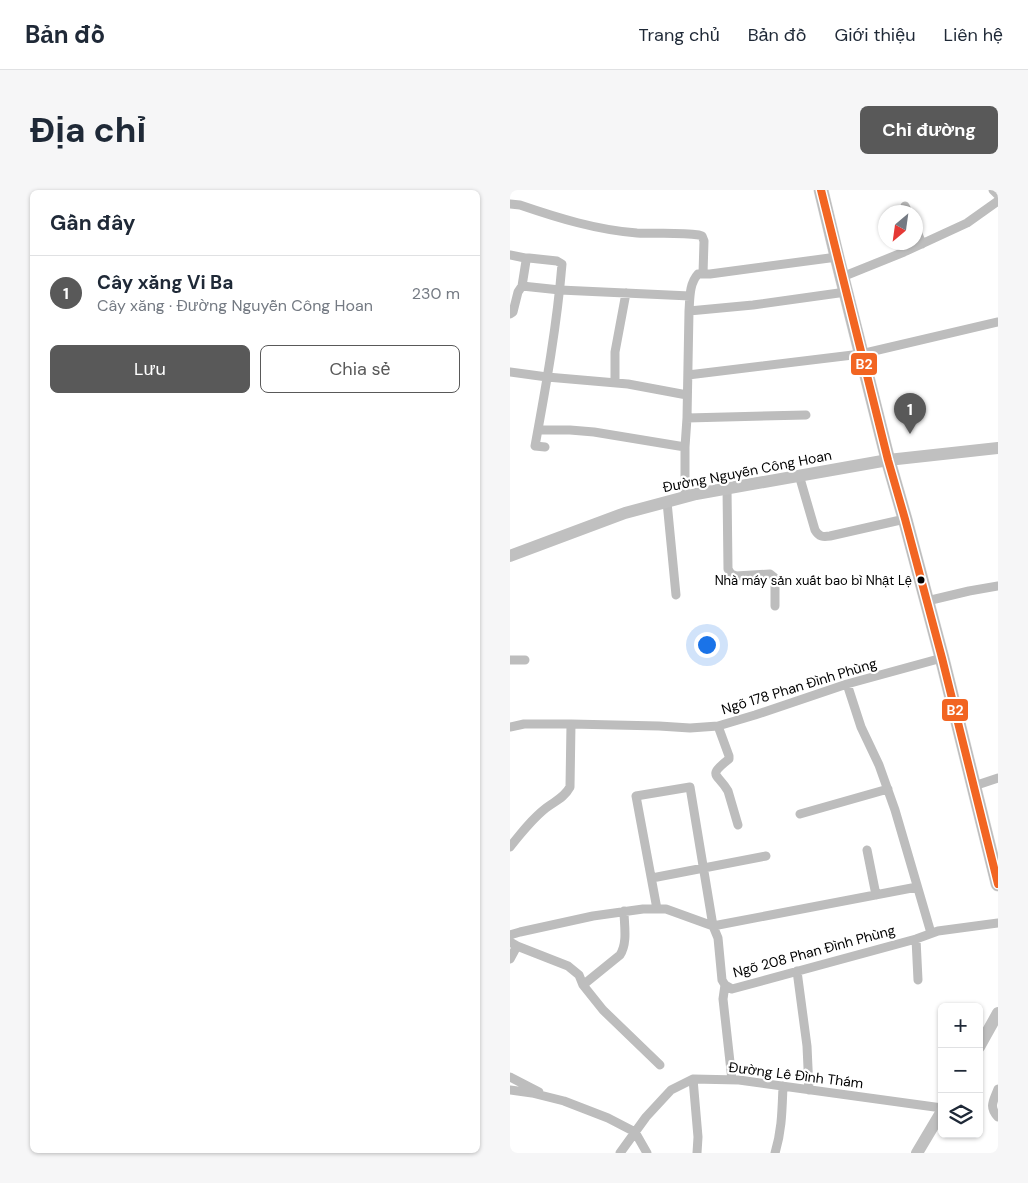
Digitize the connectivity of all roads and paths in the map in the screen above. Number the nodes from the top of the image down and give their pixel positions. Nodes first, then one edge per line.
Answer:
1 (821, 190) edge
2 (993, 190) edge
3 (998, 195) edge
4 (998, 201) edge
5 (510, 204) edge
6 (923, 244) edge
7 (907, 250) edge
8 (510, 255) edge
9 (837, 257) junction
10 (525, 258) junction
11 (703, 274) junction
12 (842, 277) junction
13 (522, 286) junction
14 (560, 290) junction
15 (846, 292) junction
16 (626, 293) junction
17 (690, 296) junction
18 (689, 311) junction
19 (510, 314) edge
20 (998, 322) edge
21 (861, 354) junction
22 (510, 372) edge
23 (688, 375) junction
24 (547, 377) junction
25 (615, 382) junction
26 (687, 394) junction
27 (806, 415) dead end
28 (687, 418) junction
29 (538, 430) junction
30 (545, 447) dead end
31 (685, 447) junction
32 (998, 448) edge
33 (888, 460) junction
34 (799, 475) junction
35 (727, 488) junction
36 (685, 497) junction
37 (667, 502) junction
38 (905, 519) junction
39 (510, 556) edge
40 (998, 586) edge
41 (676, 595) dead end
42 (927, 602) junction
43 (775, 606) dead end
44 (942, 658) junction
45 (510, 660) edge
46 (526, 660) dead end
47 (847, 684) junction
48 (571, 724) junction
49 (718, 726) junction
50 (510, 727) edge
51 (998, 778) edge
52 (974, 786) junction
53 (888, 789) junction
54 (800, 814) dead end
55 (738, 825) dead end
56 (510, 846) edge
57 (867, 850) dead end
58 (766, 856) dead end
59 (703, 869) junction
60 (652, 878) junction
61 (998, 884) edge
62 (917, 887) junction
63 (876, 895) junction
64 (657, 909) junction
65 (624, 911) junction
66 (998, 923) edge
67 (713, 926) junction
68 (934, 932) junction
69 (510, 936) edge
70 (916, 939) junction
71 (513, 944) edge
72 (510, 960) edge
73 (797, 971) junction
74 (918, 980) dead end
75 (583, 985) junction
76 (725, 986) junction
77 (998, 1013) edge
78 (983, 1039) edge
79 (660, 1065) dead end
80 (510, 1077) edge
81 (693, 1080) junction
82 (732, 1080) junction
83 (782, 1086) junction
84 (998, 1089) edge
85 (510, 1090) edge
86 (809, 1090) junction
87 (548, 1097) junction
88 (938, 1108) edge
89 (938, 1116) edge
90 (998, 1117) edge
91 (635, 1132) junction
92 (620, 1153) edge
93 (647, 1153) edge
94 (696, 1153) edge
95 (775, 1153) edge
96 (917, 1153) edge

1 - 9 main road
2 - 3 street
4 - 6 street
5 - 11 street
7 - 12 street
8 - 10 street
9 - 11 street
9 - 12 main road
10 - 13 street
10 - 14 street
11 - 17 street
12 - 15 main road
13 - 14 street
13 - 19 street
14 - 16 street
14 - 24 street
15 - 18 street
15 - 21 main road
16 - 17 street
16 - 25 street
17 - 18 street
18 - 23 street
20 - 21 street
21 - 23 street
21 - 33 main road
22 - 24 street
23 - 26 street
24 - 25 street
24 - 29 street
25 - 26 street
26 - 28 street
27 - 28 street
28 - 31 street
29 - 30 street
29 - 31 street
31 - 36 street
32 - 33 main road, Đường Nguyễn Công Hoan
33 - 34 main road, Đường Nguyễn Công Hoan
33 - 38 main road
34 - 35 main road, Đường Nguyễn Công Hoan
34 - 38 street
35 - 36 main road, Đường Nguyễn Công Hoan
35 - 43 street
36 - 37 main road, Đường Nguyễn Công Hoan
37 - 39 main road, Đường Nguyễn Công Hoan
37 - 41 street
38 - 42 main road
40 - 42 street
42 - 44 main road
44 - 47 street, Ngõ 178 Phan Đình Phùng
44 - 52 main road
45 - 46 street
47 - 49 street, Ngõ 178 Phan Đình Phùng
47 - 53 street
48 - 49 street, Ngõ 178 Phan Đình Phùng
48 - 50 street, Ngõ 178 Phan Đình Phùng
48 - 56 street
49 - 55 street
51 - 52 street
52 - 61 main road
53 - 54 street
53 - 62 street
57 - 63 street
58 - 59 street
59 - 60 street
59 - 60 street, Ngõ 208 Phan Đình Phùng
59 - 67 street, Ngõ 208 Phan Đình Phùng
60 - 64 street
62 - 63 street
62 - 68 street
63 - 67 street
64 - 65 street
64 - 67 street
65 - 69 street
65 - 75 street
66 - 68 street, Ngõ 208 Phan Đình Phùng
67 - 76 street, Ngõ 208 Phan Đình Phùng
68 - 70 street, Ngõ 208 Phan Đình Phùng
70 - 73 street, Ngõ 208 Phan Đình Phùng
70 - 74 street
71 - 72 street
71 - 75 street
73 - 76 street, Ngõ 208 Phan Đình Phùng
73 - 86 street
75 - 79 street
76 - 82 street
77 - 78 main road
80 - 87 street
81 - 82 street, Đường Lê Đình Thám
81 - 91 street, Đường Lê Đình Thám
81 - 94 street
82 - 83 street, Đường Lê Đình Thám
83 - 86 street, Đường Lê Đình Thám
83 - 95 street
84 - 90 street
85 - 87 street
86 - 88 street, Đường Lê Đình Thám
87 - 91 street
89 - 96 main road
91 - 92 street, Đường Lê Đình Thám
91 - 93 street

